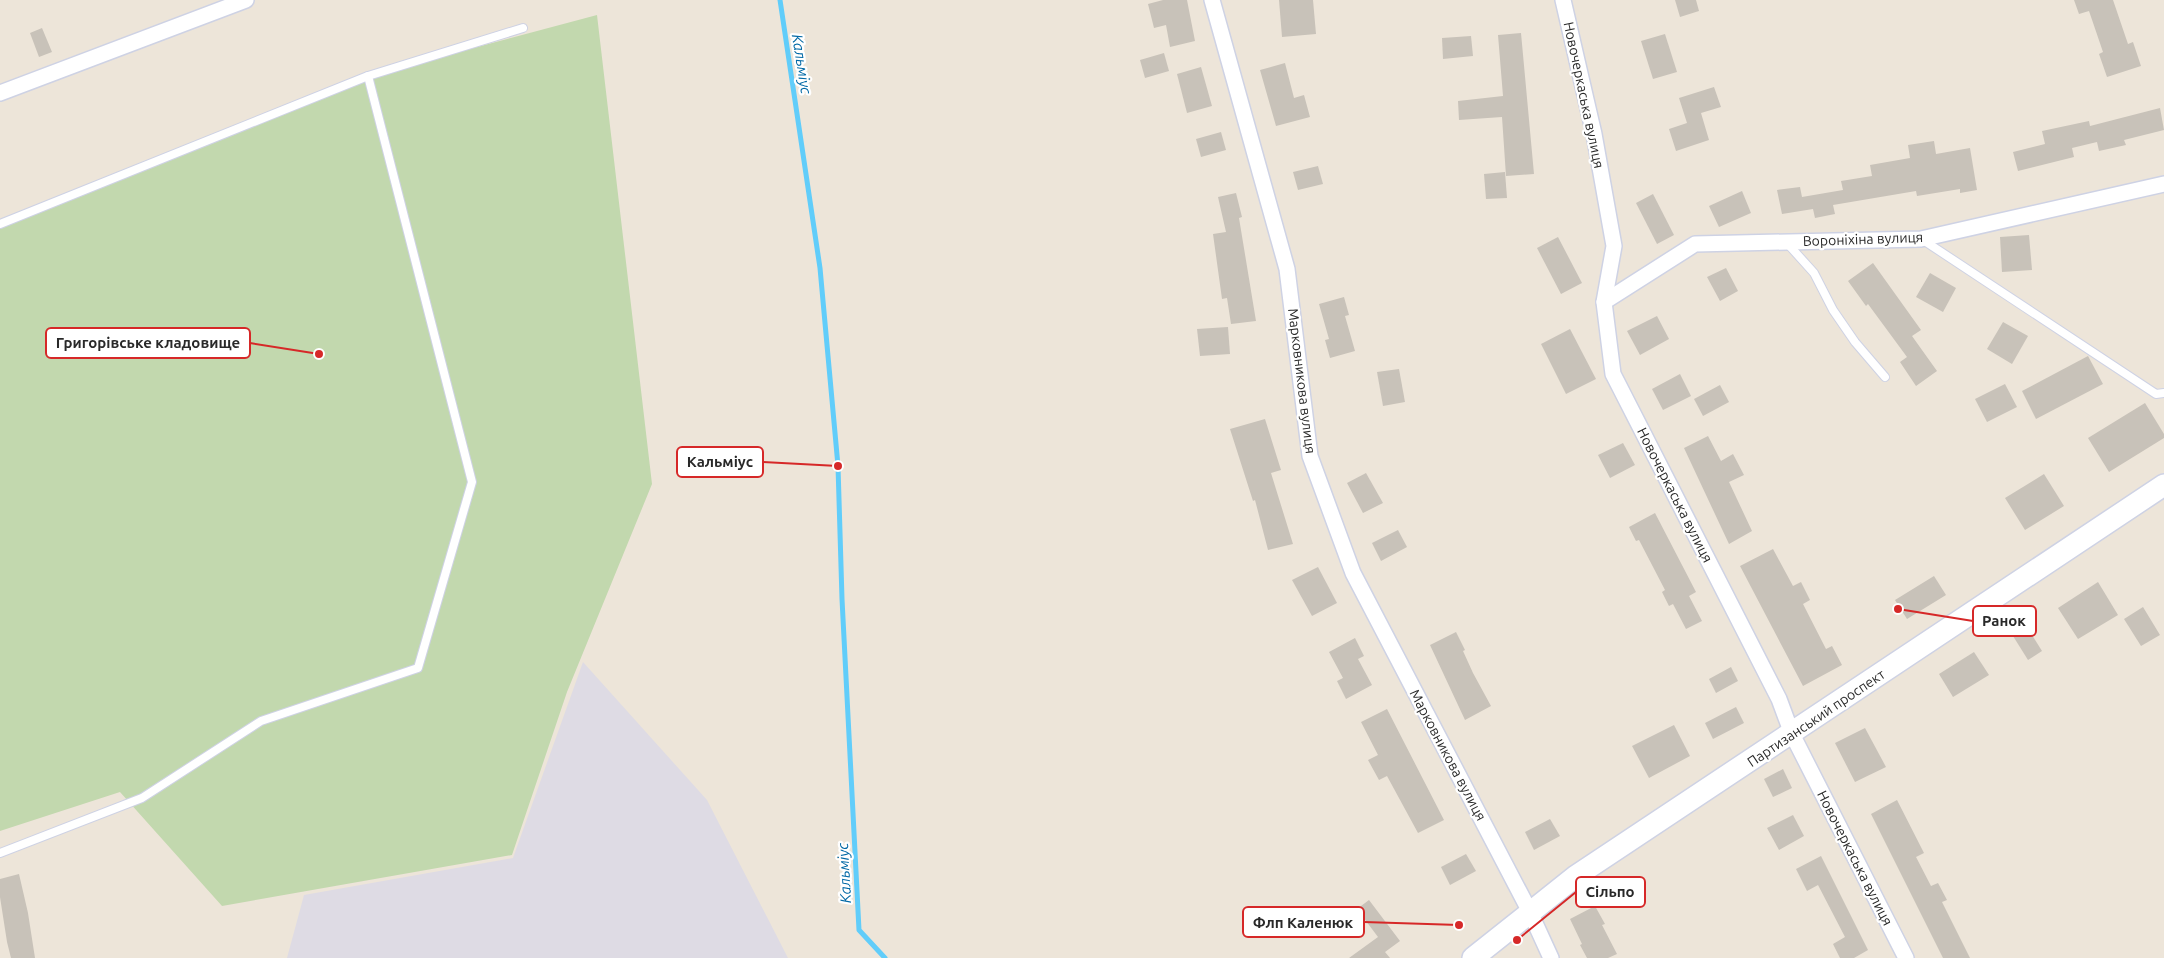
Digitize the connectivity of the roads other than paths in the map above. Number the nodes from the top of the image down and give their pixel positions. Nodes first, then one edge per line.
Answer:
1 (246, 0) edge
2 (1212, 0) edge
3 (1563, 0) edge
4 (522, 28) dead end
5 (368, 76) junction
6 (0, 93) edge
7 (2164, 184) edge
8 (0, 224) edge
9 (1921, 239) junction
10 (1786, 242) junction
11 (1604, 302) junction
12 (1885, 377) dead end
13 (2164, 393) edge
14 (2164, 485) edge
15 (1792, 734) junction
16 (0, 853) edge
17 (1530, 912) junction
18 (1473, 958) edge
19 (1551, 958) edge
20 (1906, 958) edge

1 - 6 street
2 - 17 street, Марковникова вулиця
3 - 11 street, Новочеркаська вулиця
4 - 5 lane
5 - 8 lane
5 - 16 lane
7 - 9 street, Вороніхіна вулиця
9 - 10 street, Вороніхіна вулиця
9 - 13 lane
10 - 11 street, Вороніхіна вулиця
10 - 12 lane
11 - 15 street, Новочеркаська вулиця
14 - 15 street, Партизанський проспект
15 - 17 street, Партизанський проспект
15 - 20 street, Новочеркаська вулиця
17 - 18 street, Партизанський проспект
17 - 19 street, Марковникова вулиця

